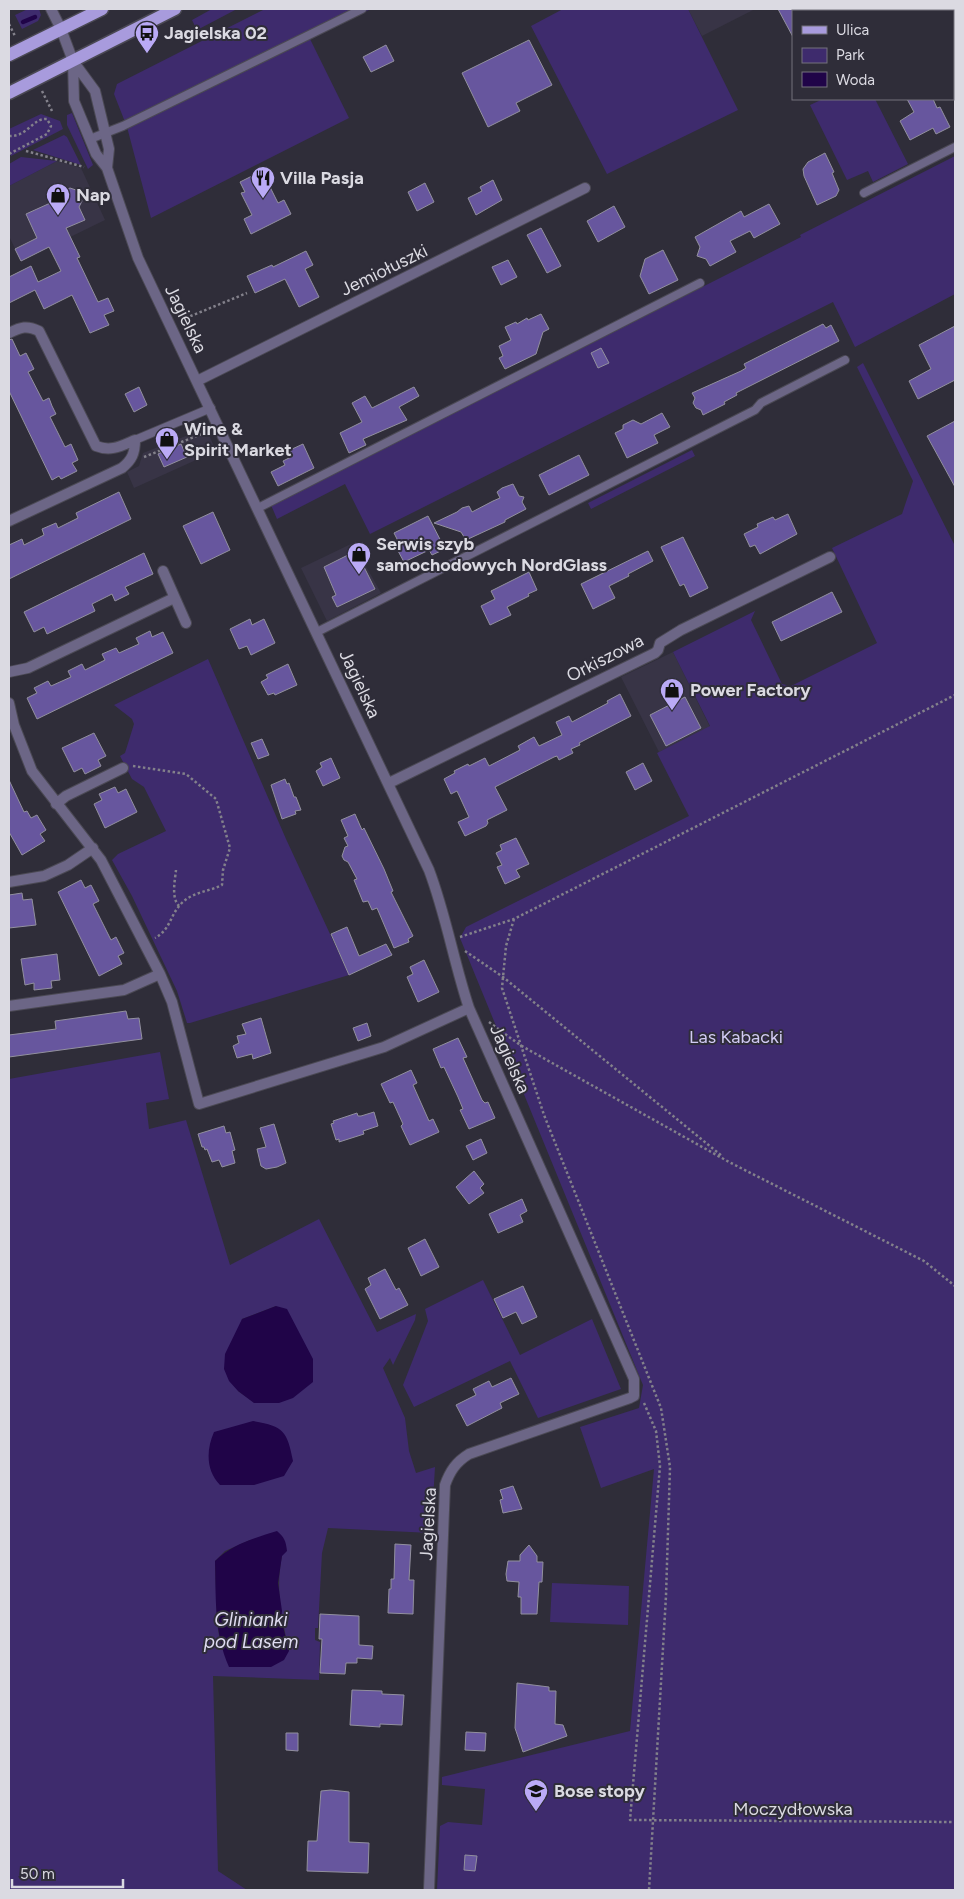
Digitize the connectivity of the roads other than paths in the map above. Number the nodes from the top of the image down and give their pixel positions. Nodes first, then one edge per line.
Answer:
1 (51, 9) edge
2 (102, 9) edge
3 (175, 9) edge
4 (362, 9) edge
5 (61, 29) junction
6 (9, 55) edge
7 (73, 61) junction
8 (9, 93) edge
9 (106, 133) junction
10 (90, 140) junction
11 (955, 147) edge
12 (107, 168) junction
13 (585, 188) dead end
14 (864, 193) dead end
15 (700, 283) dead end
16 (9, 333) edge
17 (845, 360) dead end
18 (197, 381) junction
19 (211, 408) junction
20 (135, 440) junction
21 (258, 508) junction
22 (9, 521) edge
23 (830, 557) dead end
24 (163, 571) dead end
25 (174, 598) junction
26 (186, 624) dead end
27 (317, 632) junction
28 (9, 672) edge
29 (9, 703) edge
30 (123, 768) road end
31 (389, 783) junction
32 (56, 804) junction
33 (93, 848) junction
34 (9, 882) edge
35 (160, 974) junction
36 (9, 1006) edge
37 (470, 1008) junction
38 (429, 1890) edge

1 - 5 street, Jagielska
2 - 5 main road
3 - 7 main road
4 - 9 lane
5 - 6 main road
5 - 7 street, Jagielska
7 - 8 main road
7 - 9 street, Jagielska
7 - 10 street, Jagielska
9 - 10 lane
9 - 12 street, Jagielska
10 - 12 street, Jagielska
11 - 14 lane
12 - 18 street, Jagielska
13 - 18 street, Jemiołuszki
15 - 21 lane
16 - 20 street
17 - 27 lane
18 - 19 street, Jagielska
19 - 20 lane
19 - 21 street, Jagielska
20 - 22 street
21 - 27 street, Jagielska
23 - 31 street, Orkiszowa
24 - 25 street
25 - 26 street
25 - 28 street
27 - 31 street, Jagielska
29 - 32 street
30 - 32 street
31 - 37 street, Jagielska
32 - 33 street
33 - 34 street
33 - 35 street
35 - 36 street
35 - 37 street
37 - 38 street, Jagielska

